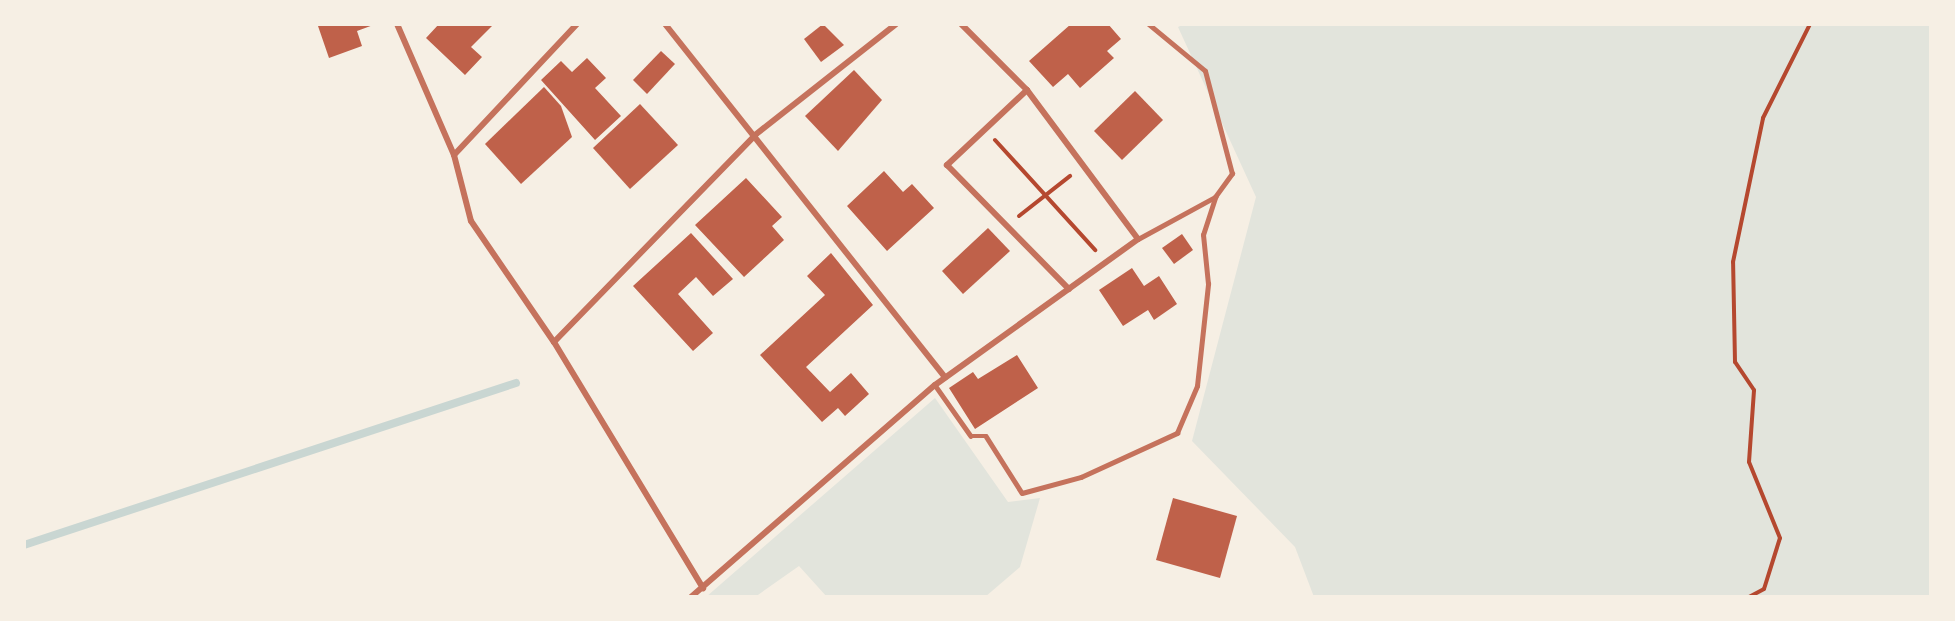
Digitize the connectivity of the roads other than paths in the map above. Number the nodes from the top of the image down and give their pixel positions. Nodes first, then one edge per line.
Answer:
1 (397, 24) edge
2 (577, 24) edge
3 (665, 24) edge
4 (896, 24) edge
5 (961, 24) edge
6 (1148, 24) edge
7 (1028, 90) junction
8 (755, 135) junction
9 (454, 155) junction
10 (1215, 197) junction
11 (1138, 239) junction
12 (1069, 289) junction
13 (554, 342) junction
14 (945, 377) junction
15 (935, 385) junction
16 (703, 588) junction
17 (692, 597) edge

1 - 9 street
2 - 9 street
3 - 8 street
4 - 8 street
5 - 7 street
6 - 10 lane
7 - 11 street
7 - 12 street
8 - 13 street
8 - 14 street
9 - 13 street
10 - 11 lane
10 - 15 lane
11 - 12 street
12 - 14 street
13 - 16 street
14 - 15 street
15 - 16 street
16 - 17 street

